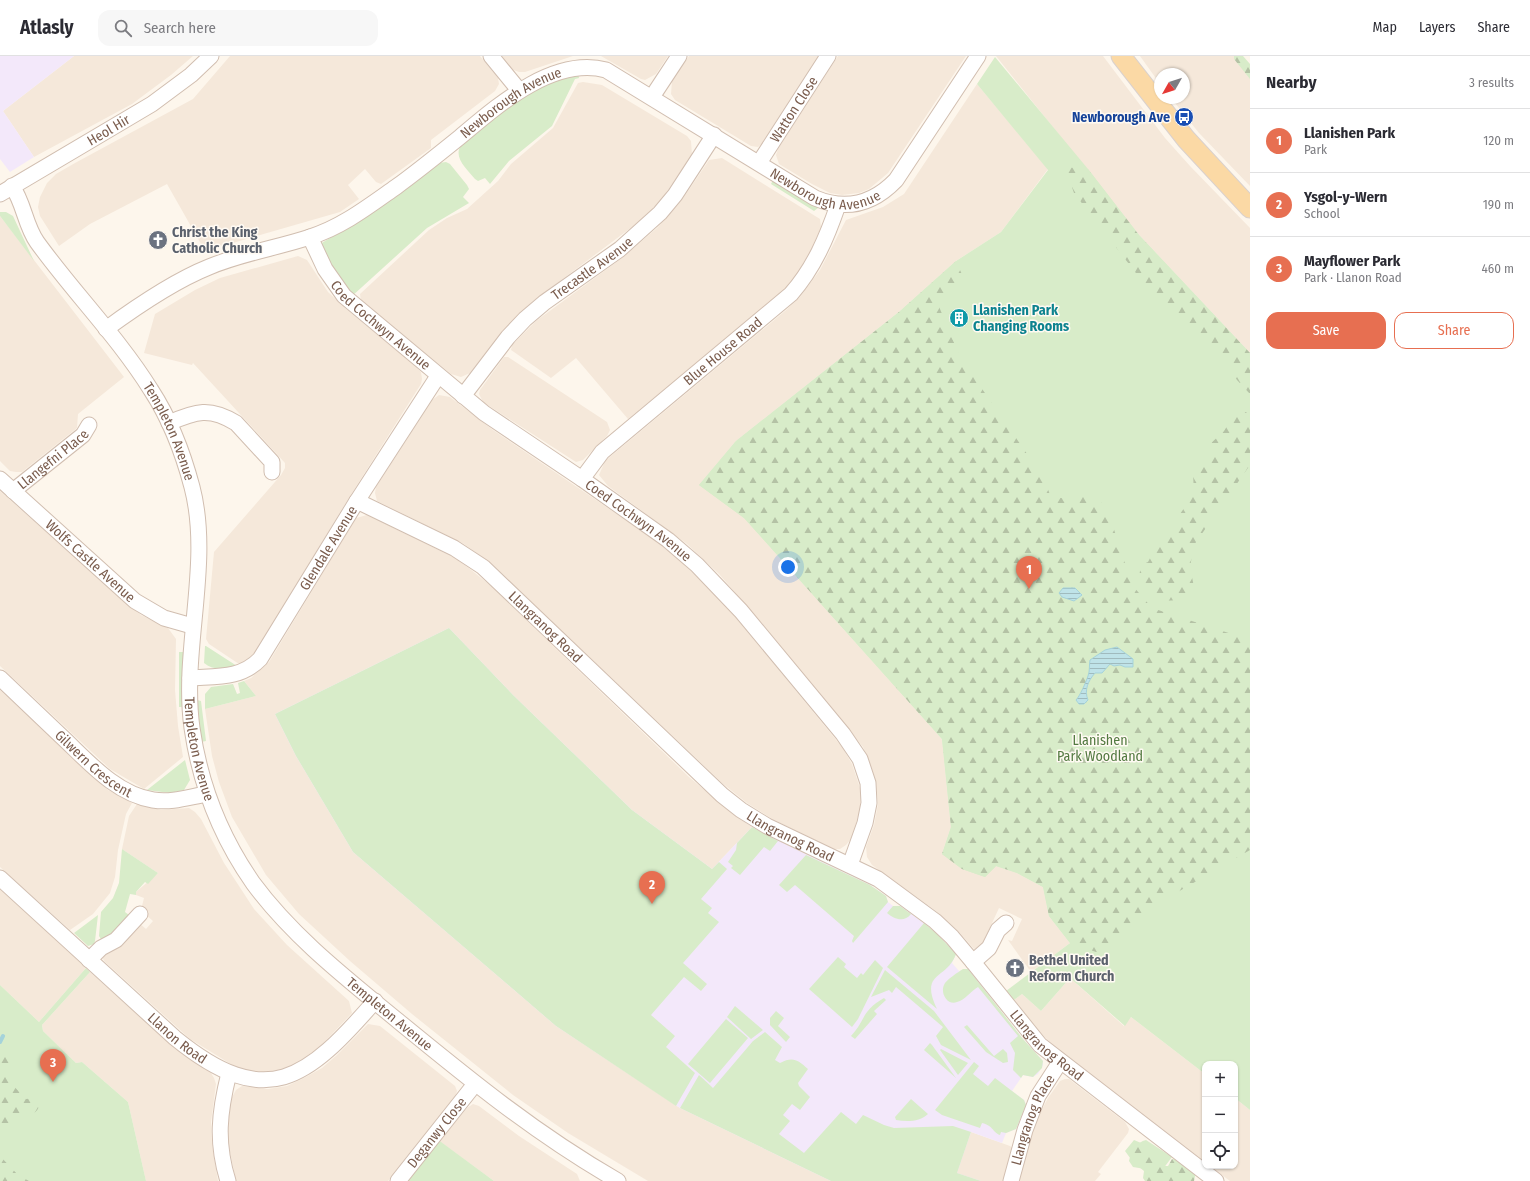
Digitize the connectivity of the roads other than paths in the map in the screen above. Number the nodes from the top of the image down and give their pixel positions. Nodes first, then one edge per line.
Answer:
1 (211, 56) edge
2 (491, 56) edge
3 (679, 56) edge
4 (828, 56) edge
5 (978, 56) edge
6 (1121, 56) edge
7 (586, 61) edge
8 (518, 89) junction
9 (652, 97) junction
10 (714, 136) junction
11 (759, 163) junction
12 (6, 190) edge
13 (838, 205) junction
14 (1250, 208) edge
15 (310, 237) junction
16 (106, 330) junction
17 (438, 376) junction
18 (463, 396) junction
19 (169, 422) junction
20 (89, 425) dead end
21 (272, 472) dead end
22 (0, 479) edge
23 (582, 479) junction
24 (13, 491) junction
25 (357, 501) junction
26 (192, 626) junction
27 (0, 678) edge
28 (190, 678) junction
29 (207, 794) junction
30 (850, 866) junction
31 (0, 878) edge
32 (140, 914) dead end
33 (1006, 923) dead end
34 (89, 960) junction
35 (973, 962) junction
36 (375, 1001) junction
37 (1060, 1062) junction
38 (229, 1073) junction
39 (475, 1084) junction
40 (598, 1176) edge
41 (228, 1181) edge
42 (398, 1181) edge
43 (618, 1181) edge
44 (1011, 1181) edge
45 (1216, 1181) edge

1 - 12 street, Heol Hir
2 - 8 street
3 - 9 street
4 - 11 street, Watton Close
5 - 13 street, Newborough Avenue
6 - 14 main road
7 - 8 street, Newborough Avenue
7 - 9 street, Newborough Avenue
8 - 15 street, Newborough Avenue
9 - 10 street, Newborough Avenue
10 - 11 street, Newborough Avenue
10 - 18 street, Trecastle Avenue
11 - 13 street, Newborough Avenue
12 - 16 street, Templeton Avenue
13 - 23 street, Blue House Road
15 - 16 street, Newborough Avenue
15 - 17 street, Coed Cochwyn Avenue
16 - 19 street, Templeton Avenue
17 - 18 street, Coed Cochwyn Avenue
17 - 25 street, Glendale Avenue
18 - 23 street, Coed Cochwyn Avenue
19 - 21 street
19 - 26 street, Templeton Avenue
20 - 24 street, Llangefni Place
22 - 24 street, Wolfs Castle Avenue
23 - 30 street, Coed Cochwyn Avenue
24 - 26 street, Wolfs Castle Avenue
25 - 28 street, Glendale Avenue
25 - 30 street, Llangranog Road
26 - 28 street, Templeton Avenue
27 - 29 street, Gilwern Crescent
28 - 29 street, Templeton Avenue
29 - 36 street, Templeton Avenue
30 - 35 street, Llangranog Road
31 - 34 street, Llanon Road
32 - 34 street
33 - 35 street
34 - 38 street, Llanon Road
35 - 37 street, Llangranog Road
36 - 38 street, Llanon Road
36 - 39 street, Templeton Avenue
37 - 44 street, Llangranog Place
37 - 45 street, Llangranog Road
38 - 41 street
39 - 40 street, Templeton Avenue
39 - 42 street, Deganwy Close
40 - 43 street, Templeton Avenue

